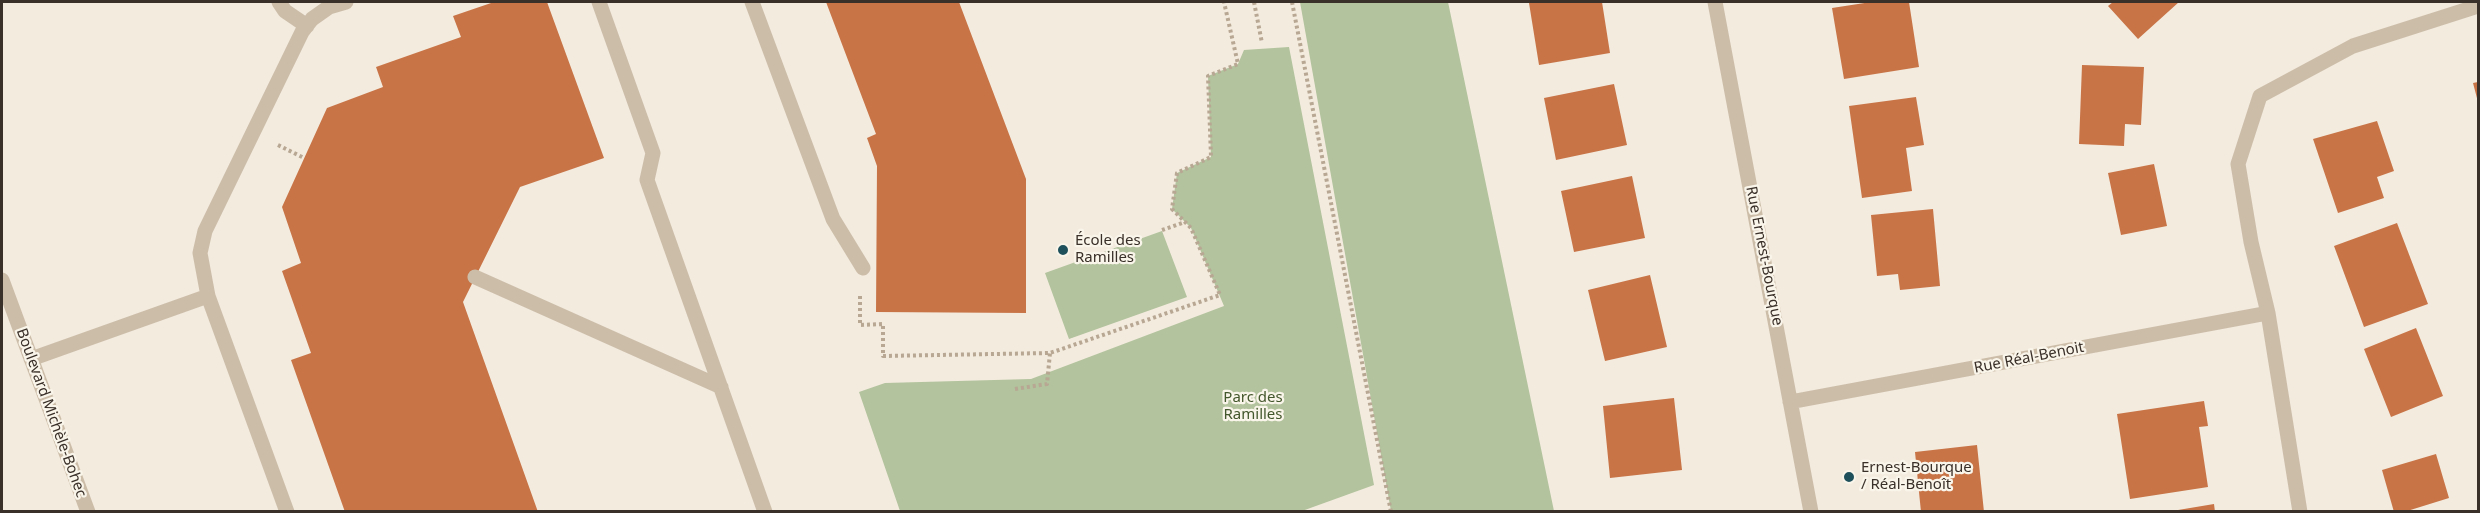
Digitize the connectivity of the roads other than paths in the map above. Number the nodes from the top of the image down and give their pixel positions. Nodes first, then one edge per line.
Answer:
1 (279, 2) edge
2 (346, 2) edge
3 (599, 2) edge
4 (752, 2) edge
5 (1715, 2) edge
6 (2478, 6) edge
7 (307, 26) junction
8 (863, 268) dead end
9 (475, 277) dead end
10 (2, 280) edge
11 (208, 296) junction
12 (2268, 313) junction
13 (31, 359) junction
14 (721, 387) junction
15 (1790, 402) junction
16 (88, 512) edge
17 (288, 512) edge
18 (765, 512) edge
19 (1811, 512) edge
20 (2300, 512) edge

1 - 7 street
2 - 7 street
3 - 14 street
4 - 8 street
5 - 15 street, Rue Ernest-Bourque
6 - 12 street
7 - 11 street
9 - 14 street
10 - 13 street, Boulevard Michèle-Bohec
11 - 13 street
11 - 17 street
12 - 15 street, Rue Réal-Benoit
12 - 20 street
13 - 16 street, Boulevard Michèle-Bohec
14 - 18 street
15 - 19 street, Rue Ernest-Bourque

